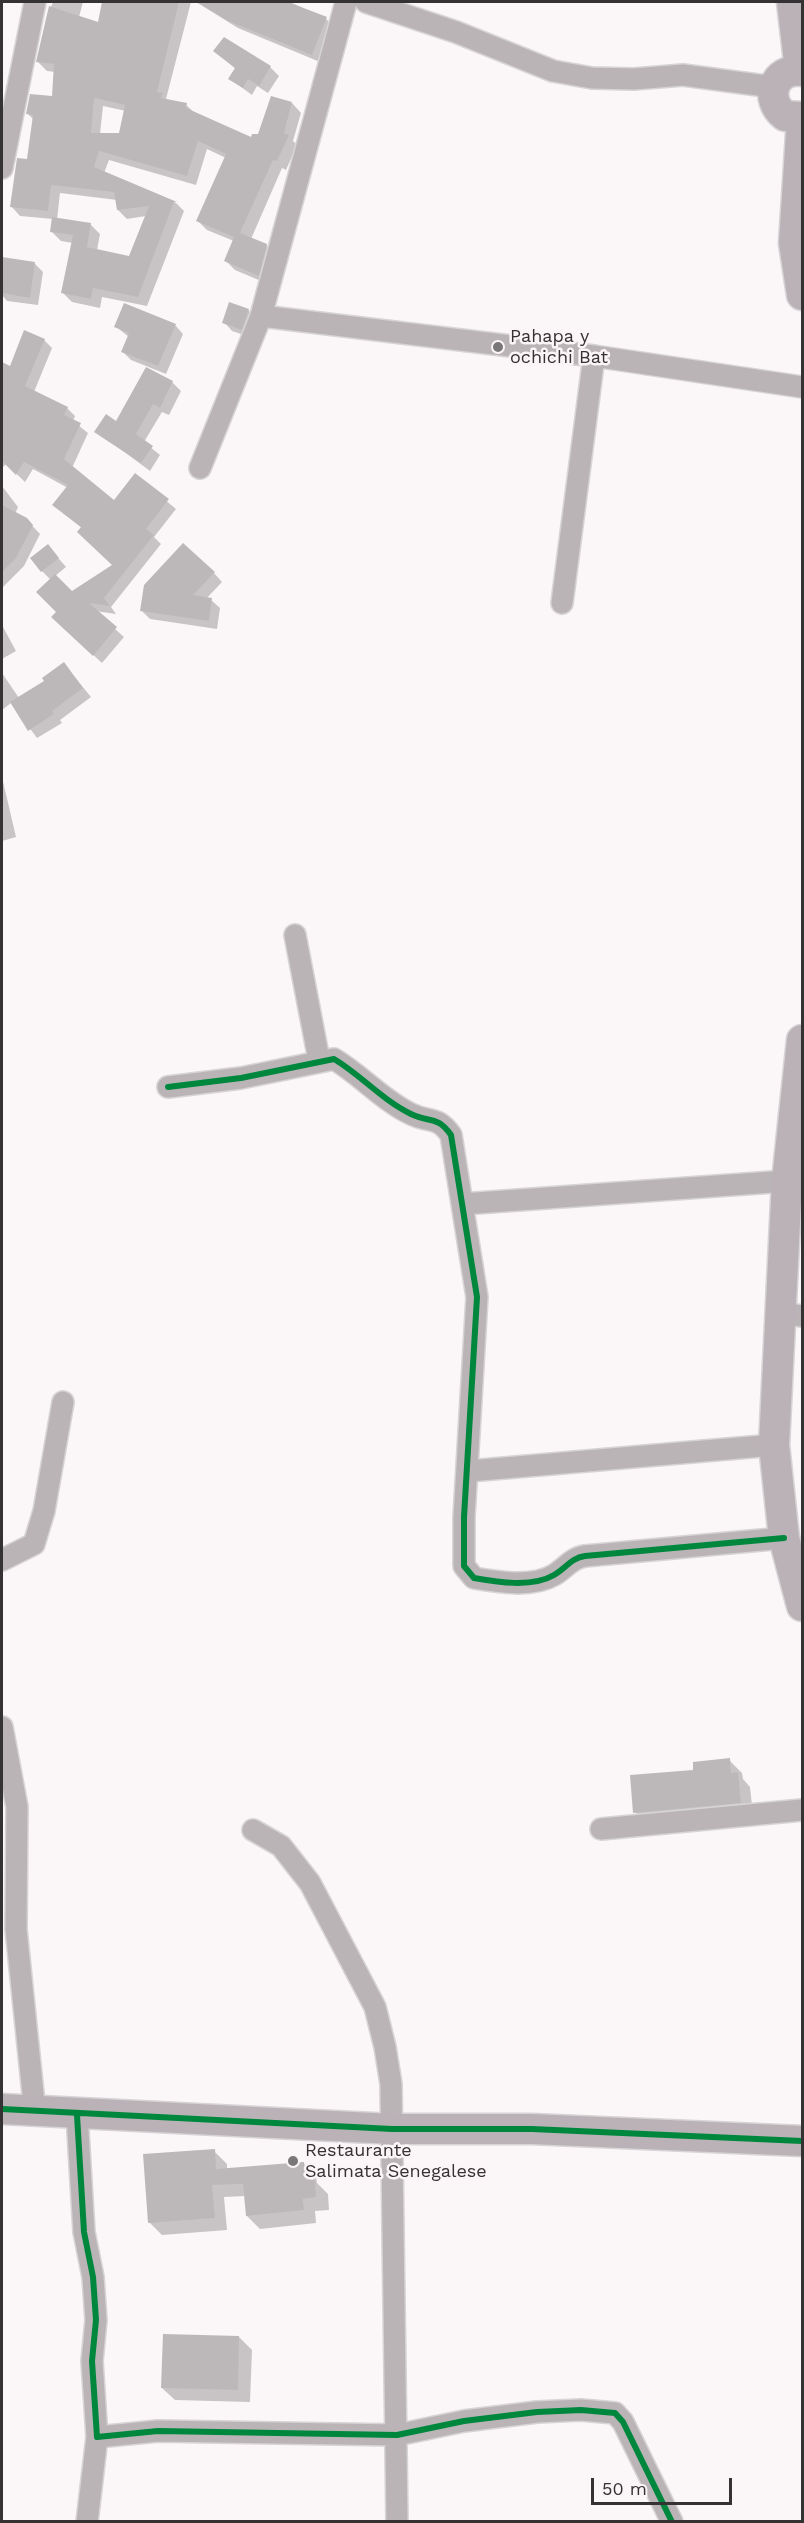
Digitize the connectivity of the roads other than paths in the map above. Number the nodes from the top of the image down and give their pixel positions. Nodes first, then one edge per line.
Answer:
1 (35, 2) edge
2 (346, 2) edge
3 (366, 2) edge
4 (792, 2) edge
5 (801, 70) edge
6 (774, 87) junction
7 (802, 118) edge
8 (2, 168) edge
9 (802, 295) edge
10 (261, 316) junction
11 (594, 356) junction
12 (802, 387) edge
13 (200, 468) dead end
14 (562, 603) dead end
15 (295, 935) dead end
16 (802, 1040) edge
17 (319, 1060) junction
18 (168, 1088) dead end
19 (787, 1180) junction
20 (462, 1204) junction
21 (791, 1314) edge
22 (63, 1402) dead end
23 (774, 1445) junction
24 (469, 1471) junction
25 (792, 1554) edge
26 (2, 1560) edge
27 (802, 1606) edge
28 (2, 1727) edge
29 (802, 1810) edge
30 (601, 1829) dead end
31 (253, 1830) dead end
32 (2, 2109) edge
33 (35, 2113) junction
34 (77, 2115) junction
35 (392, 2128) junction
36 (802, 2141) edge
37 (397, 2435) junction
38 (97, 2436) junction
39 (87, 2522) edge
40 (397, 2522) edge
41 (672, 2522) edge

1 - 8 street
2 - 10 street
3 - 6 street
4 - 5 street
5 - 6 street
6 - 7 street
7 - 9 street
10 - 11 street
10 - 13 street
11 - 12 street
11 - 14 street
15 - 17 street
16 - 19 street
17 - 18 street
17 - 20 street
19 - 20 street
19 - 21 street
20 - 24 street
21 - 23 street
22 - 26 street
23 - 24 street
23 - 25 street
24 - 25 street
25 - 27 street
28 - 33 street
29 - 30 street
31 - 35 street
32 - 33 street
33 - 34 street
34 - 35 street
34 - 38 street
35 - 36 street
35 - 37 street
37 - 38 street
37 - 40 street
37 - 41 street
38 - 39 street

